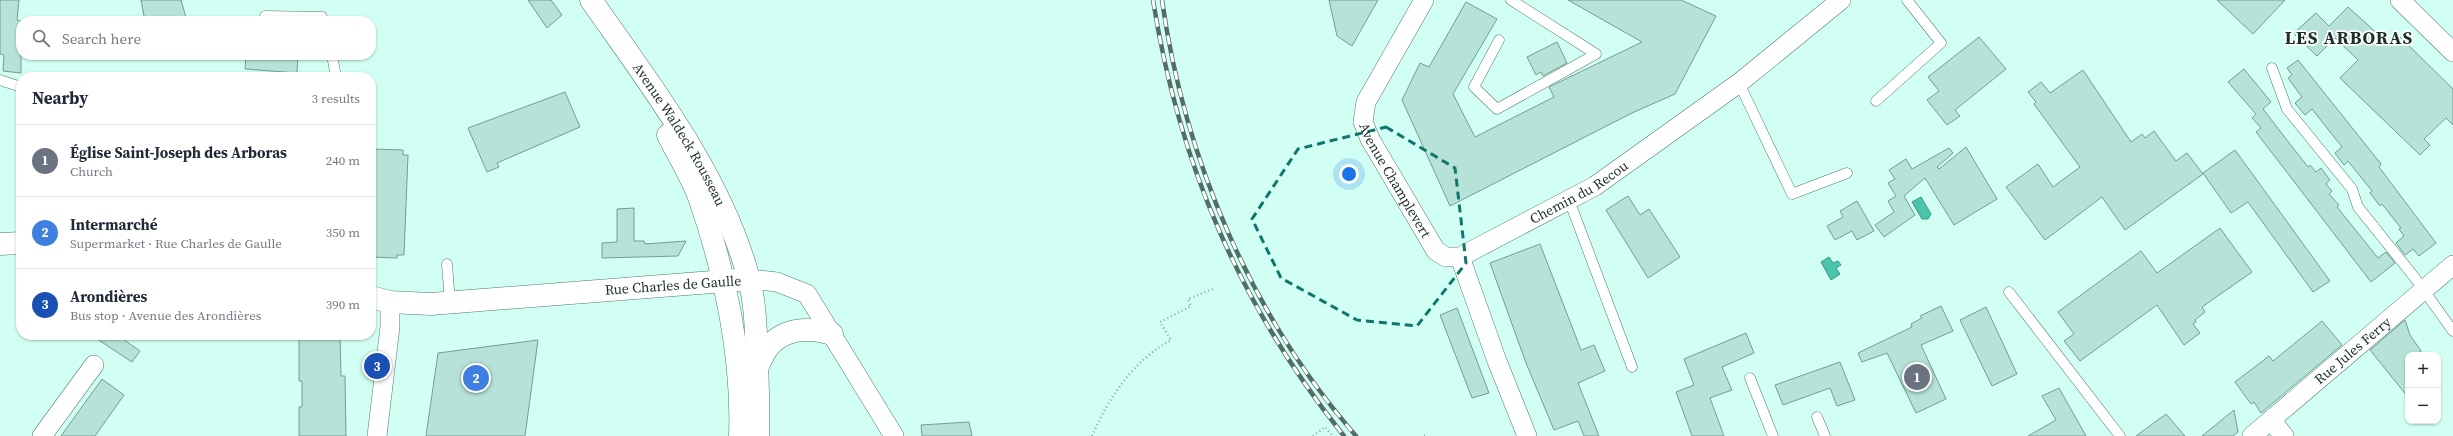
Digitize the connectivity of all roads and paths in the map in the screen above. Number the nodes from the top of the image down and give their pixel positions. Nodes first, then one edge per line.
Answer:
1 (584, 0) edge
2 (591, 0) edge
3 (1424, 0) edge
4 (1511, 0) edge
5 (1841, 0) edge
6 (1907, 0) edge
7 (2400, 0) edge
8 (1499, 40) dead end
9 (2453, 52) edge
10 (333, 60) edge
11 (2272, 68) dead end
12 (336, 72) edge
13 (0, 80) edge
14 (1739, 83) junction
15 (16, 85) edge
16 (1876, 101) dead end
17 (1847, 173) dead end
18 (1569, 200) junction
19 (16, 243) edge
20 (0, 244) edge
21 (1460, 257) junction
22 (447, 264) dead end
23 (2453, 265) edge
24 (749, 279) junction
25 (723, 281) junction
26 (1213, 289) dead end
27 (2423, 290) junction
28 (2009, 292) dead end
29 (381, 299) edge
30 (450, 302) junction
31 (2453, 331) edge
32 (832, 334) junction
33 (94, 365) dead end
34 (1632, 367) dead end
35 (757, 368) junction
36 (1750, 378) dead end
37 (1817, 417) dead end
38 (2271, 420) junction
39 (42, 436) edge
40 (377, 436) edge
41 (740, 436) edge
42 (758, 436) edge
43 (894, 436) edge
44 (1092, 436) edge
45 (1313, 436) edge
46 (1333, 436) edge
47 (1527, 436) edge
48 (1773, 436) edge
49 (1825, 436) edge
50 (2120, 436) edge
51 (2252, 436) edge
52 (2284, 436) edge

1 - 25 main road, Avenue Waldeck Rousseau
2 - 24 main road, Avenue Waldeck Rousseau
3 - 21 street, Avenue Champlevert
4 - 8 lane
5 - 14 street, Chemin du Recou
6 - 16 lane
7 - 9 street
10 - 12 lane
11 - 27 lane
13 - 15 lane
14 - 17 lane
14 - 18 street, Chemin du Recou
18 - 21 street, Chemin du Recou
18 - 34 lane
19 - 20 main road
21 - 47 street
22 - 30 lane
23 - 27 street, Rue Jules Ferry
24 - 25 main road, Rue Charles de Gaulle
24 - 32 street, Rue Charles de Gaulle
24 - 35 main road, Avenue Waldeck Rousseau
25 - 30 main road, Rue Charles de Gaulle
25 - 41 main road, Avenue Waldeck Rousseau
26 - 44 path
27 - 31 lane
27 - 38 street, Rue Jules Ferry
28 - 50 lane
29 - 30 main road, Rue Charles de Gaulle
29 - 40 street
32 - 35 main road
32 - 43 street, Rue Charles de Gaulle
33 - 39 street
35 - 42 main road, Avenue Waldeck Rousseau
36 - 48 lane
37 - 49 lane
38 - 51 street, Rue Jules Ferry
38 - 52 street
45 - 46 path

